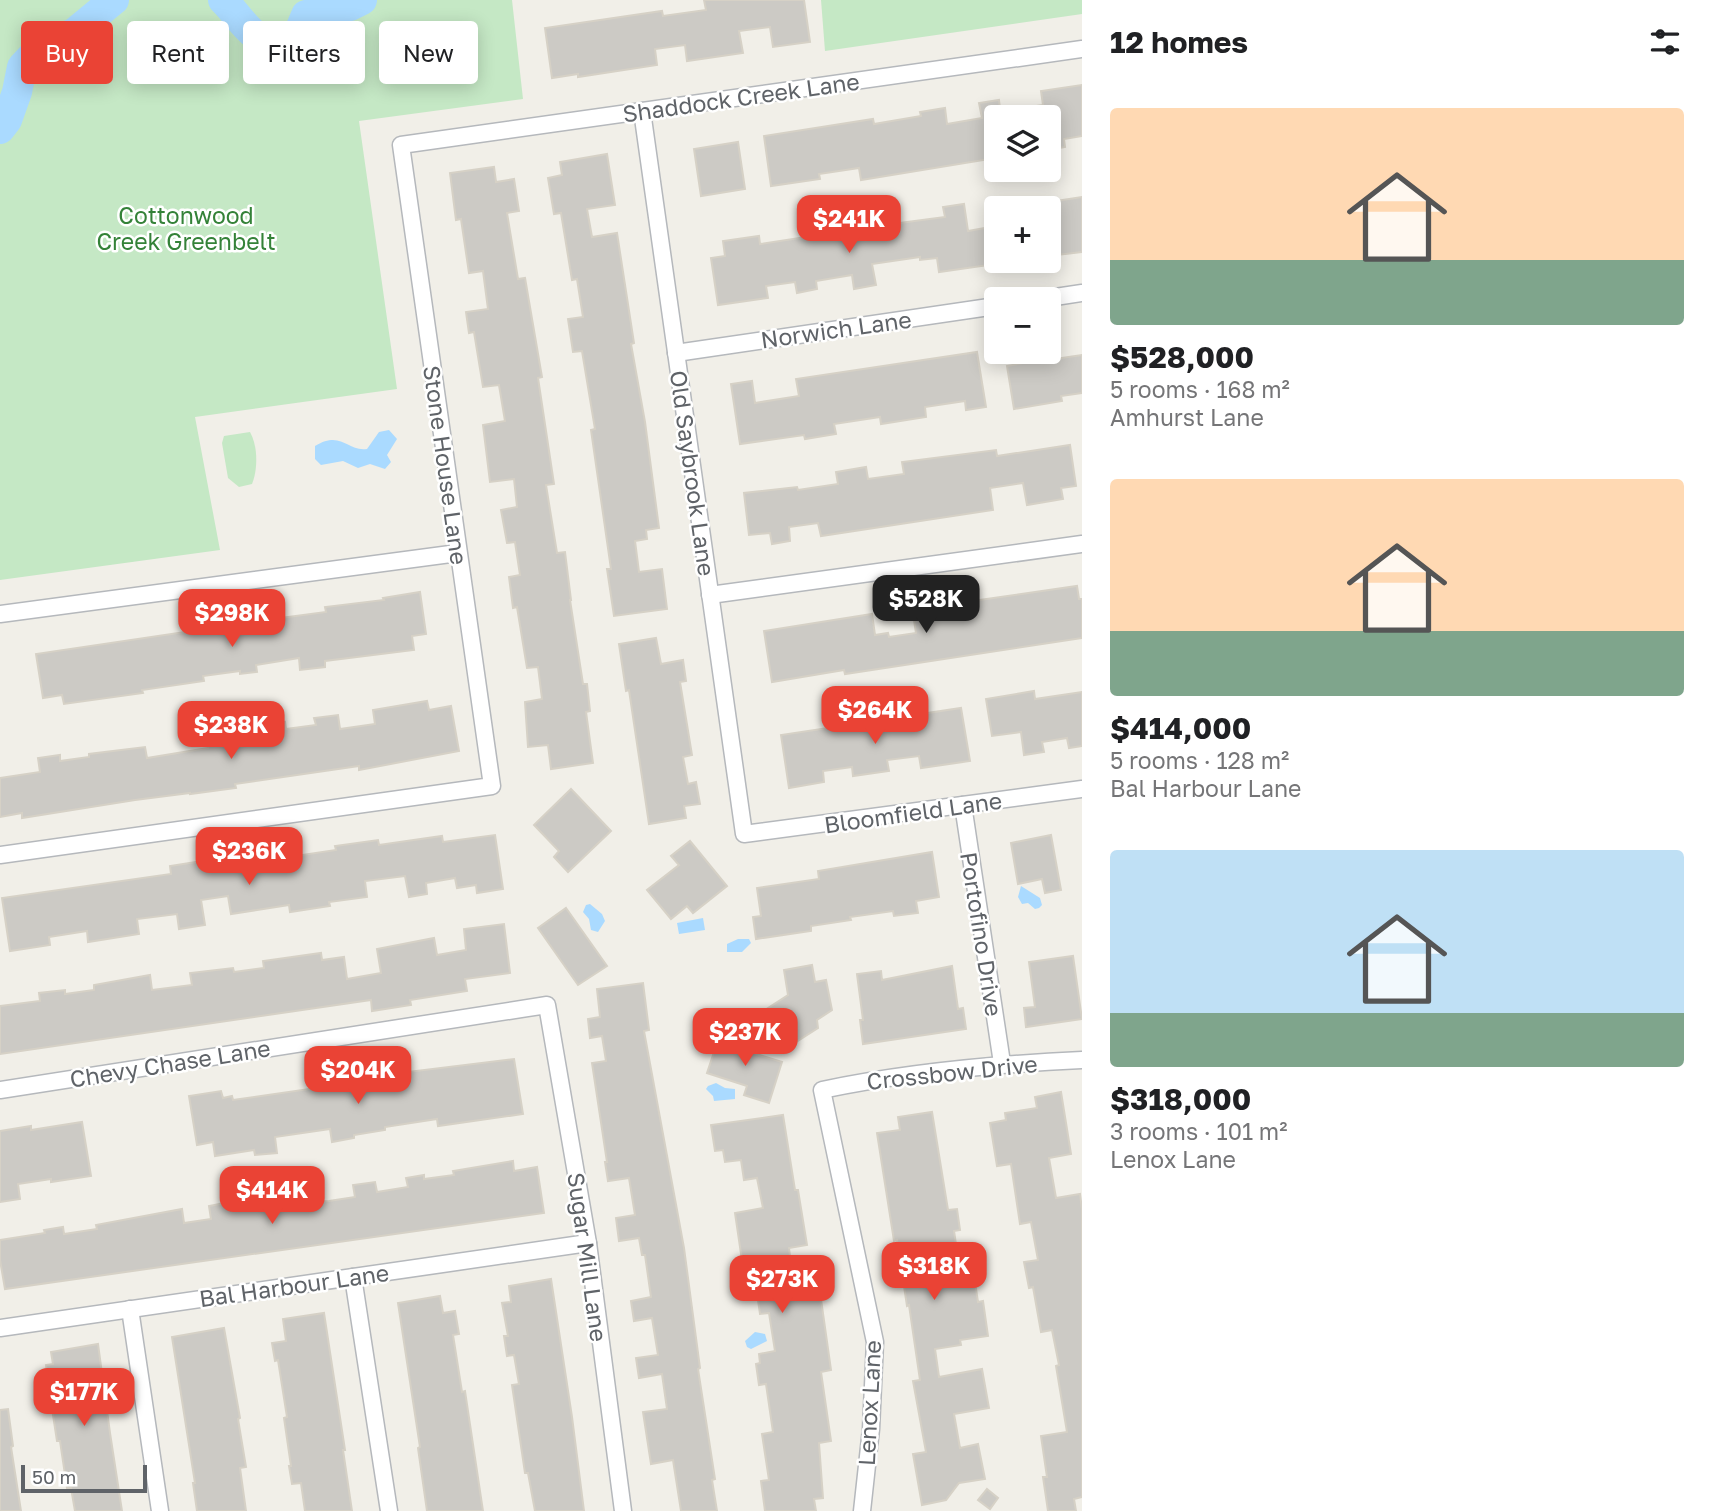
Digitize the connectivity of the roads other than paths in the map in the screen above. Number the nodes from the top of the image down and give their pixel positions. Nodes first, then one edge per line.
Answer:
1 (1082, 49) edge
2 (642, 111) junction
3 (401, 145) joint
4 (1082, 293) edge
5 (1061, 296) edge
6 (984, 308) edge
7 (676, 353) junction
8 (1082, 544) edge
9 (458, 553) junction
10 (710, 595) junction
11 (0, 614) edge
12 (1082, 789) edge
13 (963, 805) junction
14 (744, 834) joint
15 (0, 855) edge
16 (547, 1005) joint
17 (1082, 1060) edge
18 (1002, 1063) junction
19 (0, 1090) edge
20 (822, 1090) joint
21 (588, 1244) junction
22 (354, 1277) junction
23 (130, 1309) junction
24 (0, 1328) edge
25 (160, 1511) edge
26 (389, 1511) edge
27 (623, 1511) edge
28 (862, 1511) edge

1 - 2 street, Shaddock Creek Lane
2 - 3 street, Shaddock Creek Lane
2 - 7 street, Old Saybrook Lane
3 - 9 street, Stone House Lane
4 - 5 street
6 - 7 street, Norwich Lane
7 - 10 street, Old Saybrook Lane
8 - 10 street
9 - 11 street
9 - 15 street, Stone House Lane
10 - 14 street, Old Saybrook Lane
12 - 13 street, Bloomfield Lane
13 - 14 street, Bloomfield Lane
13 - 18 street, Portofino Drive
16 - 19 street, Chevy Chase Lane
16 - 21 street, Sugar Mill Lane
17 - 18 street, Crossbow Drive
18 - 20 street, Crossbow Drive
20 - 28 street, Lenox Lane
21 - 22 street, Bal Harbour Lane
21 - 27 street, Sugar Mill Lane
22 - 23 street, Bal Harbour Lane
22 - 26 street
23 - 24 street, Bal Harbour Lane
23 - 25 street

